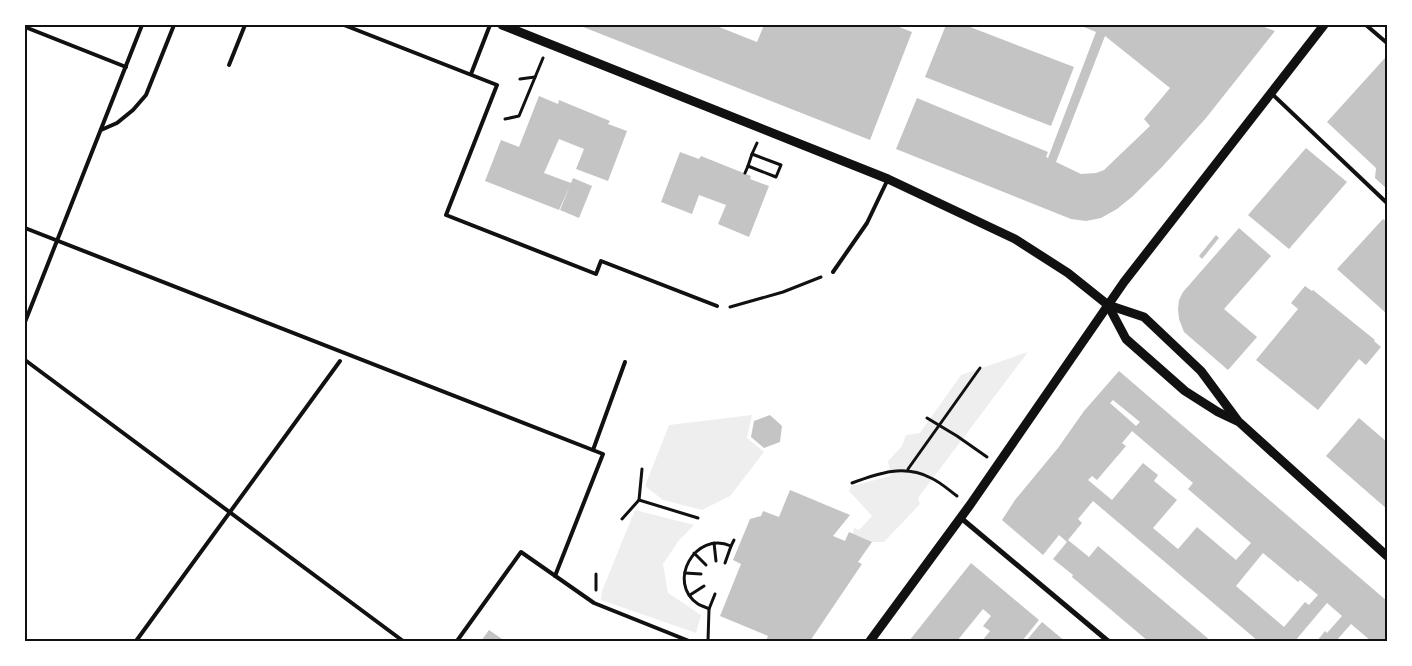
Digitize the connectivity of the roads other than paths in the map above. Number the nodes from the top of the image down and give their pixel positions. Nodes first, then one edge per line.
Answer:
1 (142, 25) edge
2 (174, 25) edge
3 (245, 25) edge
4 (344, 25) edge
5 (490, 25) edge
6 (502, 25) edge
7 (1324, 25) edge
8 (1366, 25) edge
9 (25, 27) edge
10 (1387, 43) edge
11 (229, 65) dead end
12 (126, 67) junction
13 (471, 74) junction
14 (1271, 93) junction
15 (101, 130) junction
16 (888, 179) junction
17 (1387, 203) edge
18 (25, 228) edge
19 (57, 240) junction
20 (833, 272) road end
21 (1108, 305) junction
22 (717, 306) road end
23 (25, 322) edge
24 (25, 360) edge
25 (340, 361) dead end
26 (626, 362) dead end
27 (1238, 421) junction
28 (592, 450) junction
29 (231, 512) junction
30 (961, 518) junction
31 (1387, 556) edge
32 (555, 576) junction
33 (136, 641) edge
34 (403, 641) edge
35 (457, 641) edge
36 (689, 641) edge
37 (870, 641) edge
38 (1108, 641) edge

1 - 12 lane
2 - 15 lane
3 - 11 lane
4 - 13 lane
5 - 13 lane
6 - 16 street
7 - 14 street
8 - 10 lane
9 - 12 lane
12 - 15 lane
13 - 22 lane
14 - 17 lane
14 - 21 street
15 - 19 lane
16 - 20 lane
16 - 21 street
18 - 19 lane
19 - 23 lane
19 - 28 lane
21 - 27 street
21 - 27 street
21 - 30 street
24 - 29 lane
25 - 29 lane
26 - 28 lane
27 - 31 street
28 - 32 lane
29 - 33 lane
29 - 34 lane
30 - 37 street
30 - 38 street
32 - 35 lane
32 - 36 lane

